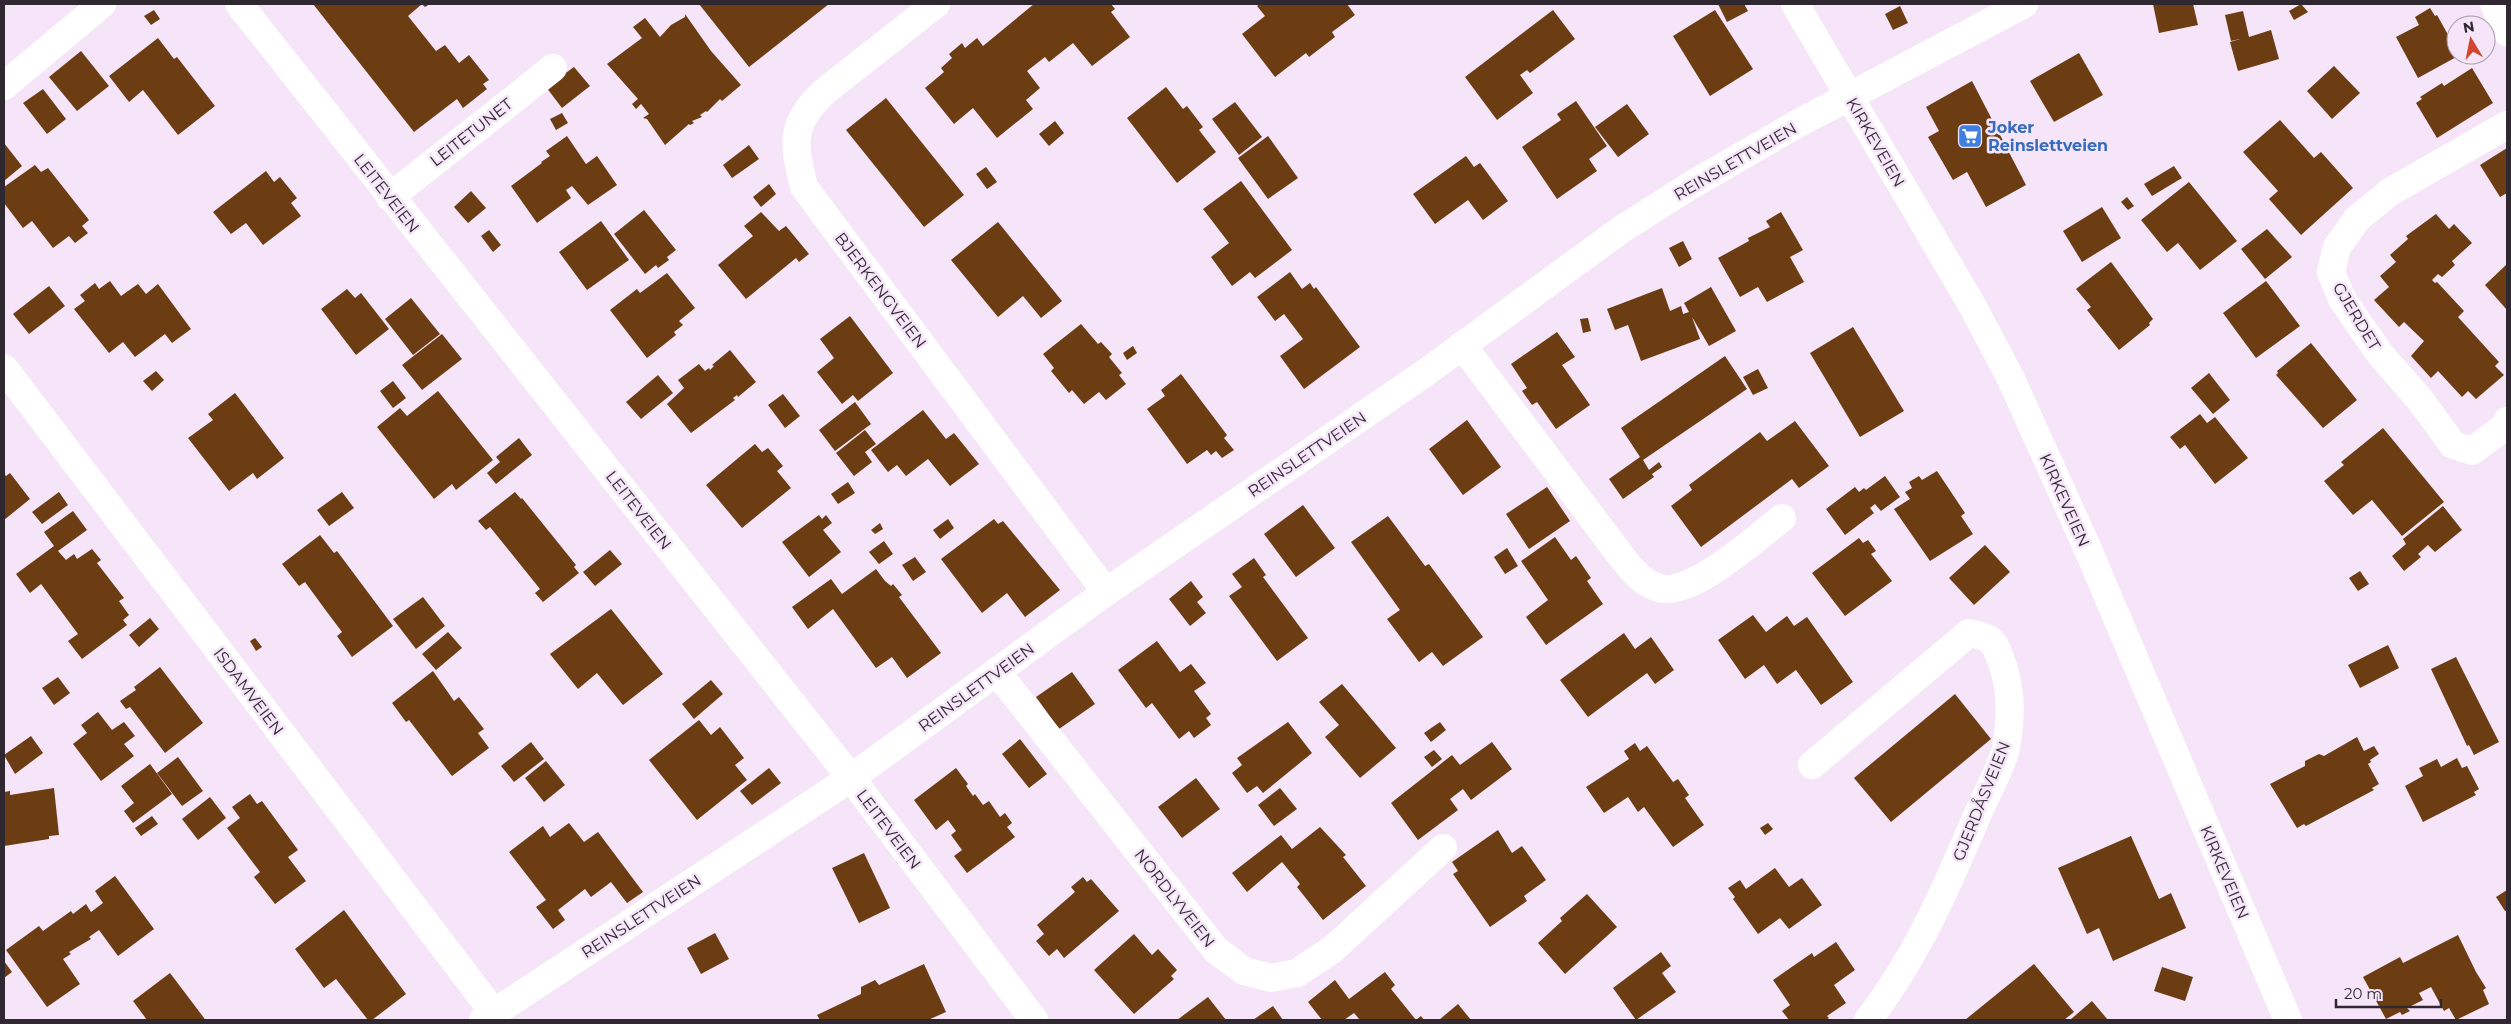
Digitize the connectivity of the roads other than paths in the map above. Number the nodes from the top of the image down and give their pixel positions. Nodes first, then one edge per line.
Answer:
1 (102, 4) edge
2 (239, 4) edge
3 (936, 4) edge
4 (1795, 4) edge
5 (2024, 4) edge
6 (2494, 4) edge
7 (2507, 32) edge
8 (553, 68) dead end
9 (4, 86) edge
10 (1849, 96) junction
11 (2507, 125) edge
12 (390, 197) junction
13 (1462, 345) junction
14 (4, 368) edge
15 (2507, 421) edge
16 (1782, 518) dead end
17 (1106, 592) junction
18 (996, 672) junction
19 (1812, 765) dead end
20 (851, 778) junction
21 (1443, 848) dead end
22 (489, 1016) edge
23 (1034, 1020) edge
24 (1868, 1020) edge
25 (2288, 1020) edge

1 - 9 street
2 - 12 street, LEITEVEIEN
3 - 17 street, BJERKENGVEIEN
4 - 10 street, KIRKEVEIEN
5 - 10 street, REINSLETTVEIEN
6 - 7 street
8 - 12 street, LEITETUNET
10 - 13 street, REINSLETTVEIEN
10 - 25 street, KIRKEVEIEN
11 - 15 street, GJERDET
12 - 20 street, LEITEVEIEN
13 - 16 street
13 - 17 street, REINSLETTVEIEN
14 - 22 street, ISDAMVEIEN
17 - 18 street, REINSLETTVEIEN
18 - 20 street, REINSLETTVEIEN
18 - 21 street, NORDLYVEIEN
19 - 24 street, GJERDÅSVEIEN
20 - 22 street, REINSLETTVEIEN
20 - 23 street, LEITEVEIEN

